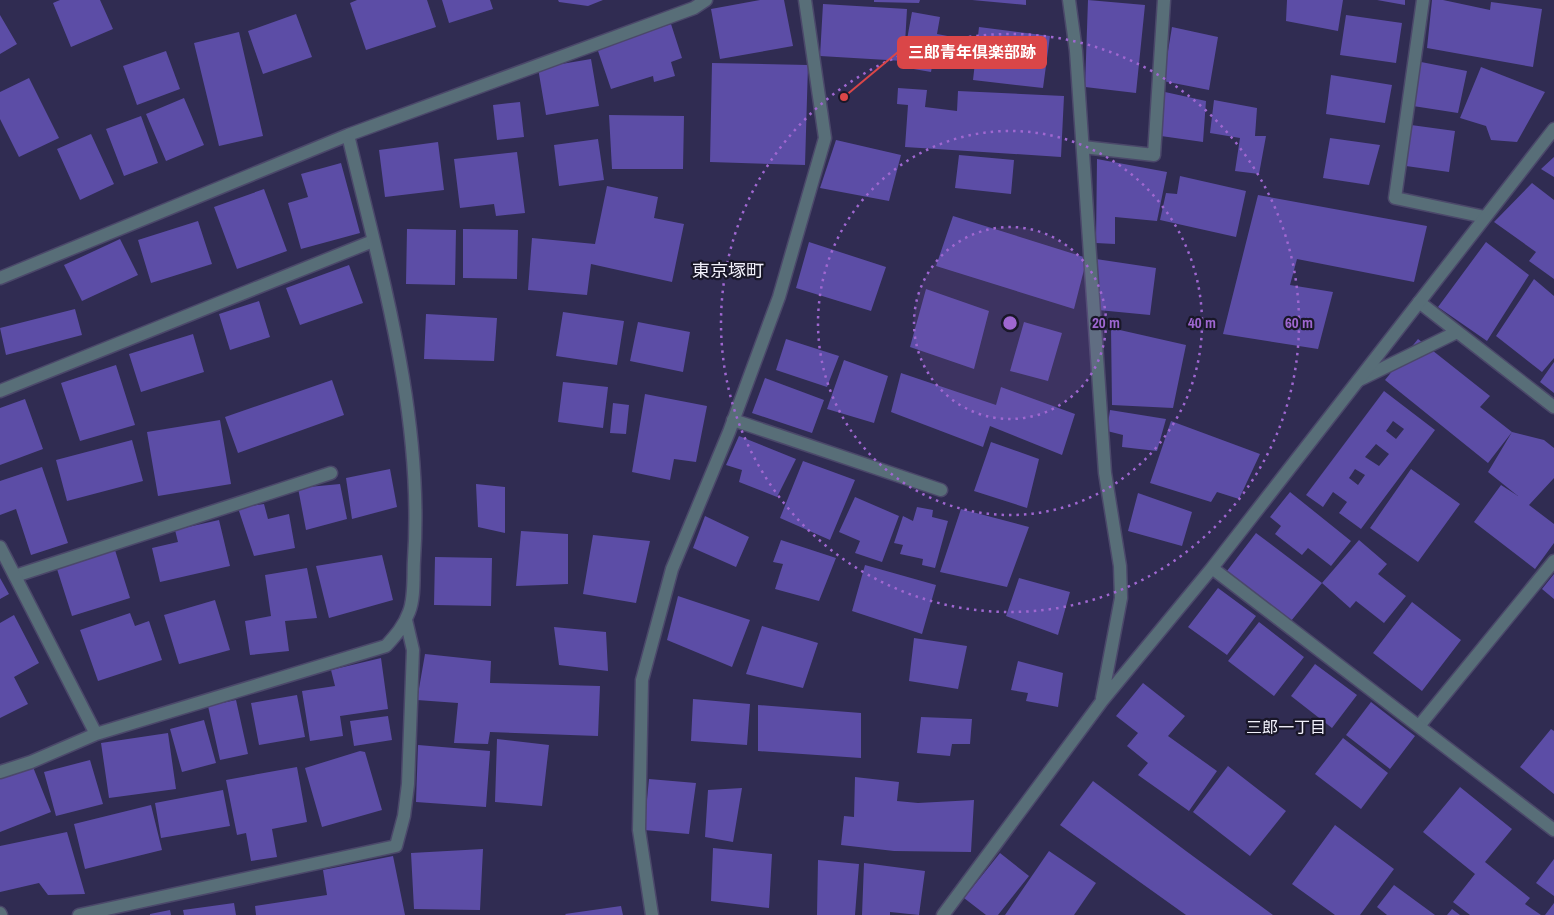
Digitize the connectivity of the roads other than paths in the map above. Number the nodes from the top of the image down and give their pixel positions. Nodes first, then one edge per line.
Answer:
1 (706, 0) edge
2 (805, 0) edge
3 (1069, 0) edge
4 (1164, 0) edge
5 (1423, 0) edge
6 (1554, 129) edge
7 (348, 135) junction
8 (1083, 147) junction
9 (1485, 217) junction
10 (373, 241) junction
11 (0, 278) edge
12 (1419, 302) junction
13 (1457, 332) junction
14 (1358, 380) junction
15 (0, 391) edge
16 (1554, 408) edge
17 (733, 420) junction
18 (330, 473) dead end
19 (941, 490) dead end
20 (0, 547) edge
21 (1554, 561) edge
22 (1212, 568) junction
23 (15, 576) junction
24 (406, 620) junction
25 (1102, 701) junction
26 (1419, 726) junction
27 (96, 734) junction
28 (0, 772) edge
29 (1554, 830) edge
30 (79, 915) edge
31 (652, 915) edge
32 (943, 915) edge

1 - 7 street
2 - 17 street
3 - 8 street
4 - 8 street
5 - 9 street
6 - 9 street
7 - 10 street
7 - 11 street
8 - 25 street
9 - 12 street
10 - 15 street
10 - 24 street
12 - 13 street
12 - 14 street
13 - 14 street
13 - 16 street
14 - 22 street
17 - 19 street
17 - 31 street
18 - 23 street
20 - 23 street
21 - 26 street
22 - 25 street
22 - 26 street
23 - 27 street
24 - 27 street
24 - 30 street
25 - 32 street
26 - 29 street
27 - 28 street

